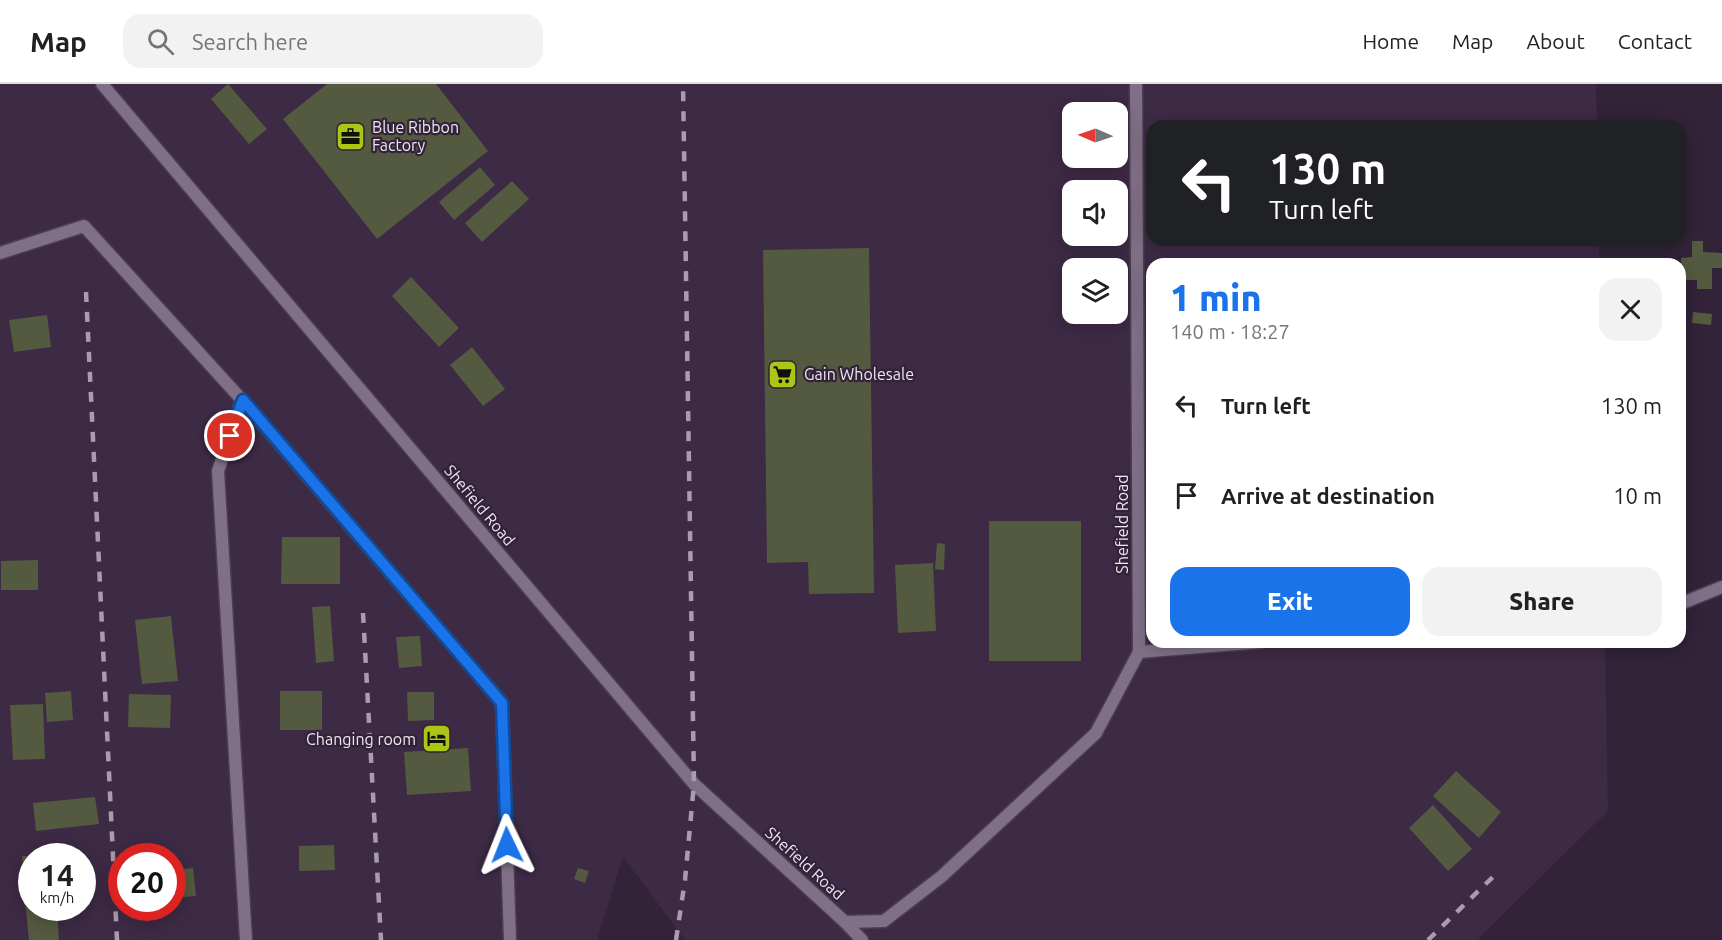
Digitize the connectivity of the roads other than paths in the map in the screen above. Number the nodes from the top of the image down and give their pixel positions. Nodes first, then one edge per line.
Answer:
1 (102, 84) edge
2 (1136, 84) edge
3 (0, 253) edge
4 (243, 400) junction
5 (1722, 587) edge
6 (1686, 601) edge
7 (1187, 648) edge
8 (1139, 652) junction
9 (845, 922) junction
10 (246, 940) edge
11 (510, 940) edge
12 (862, 940) edge

1 - 9 street, Shefield Road
2 - 8 street, Shefield Road
3 - 4 street
4 - 10 street
4 - 11 street
5 - 6 street
7 - 8 street
8 - 9 street, Shefield Road
9 - 12 street

